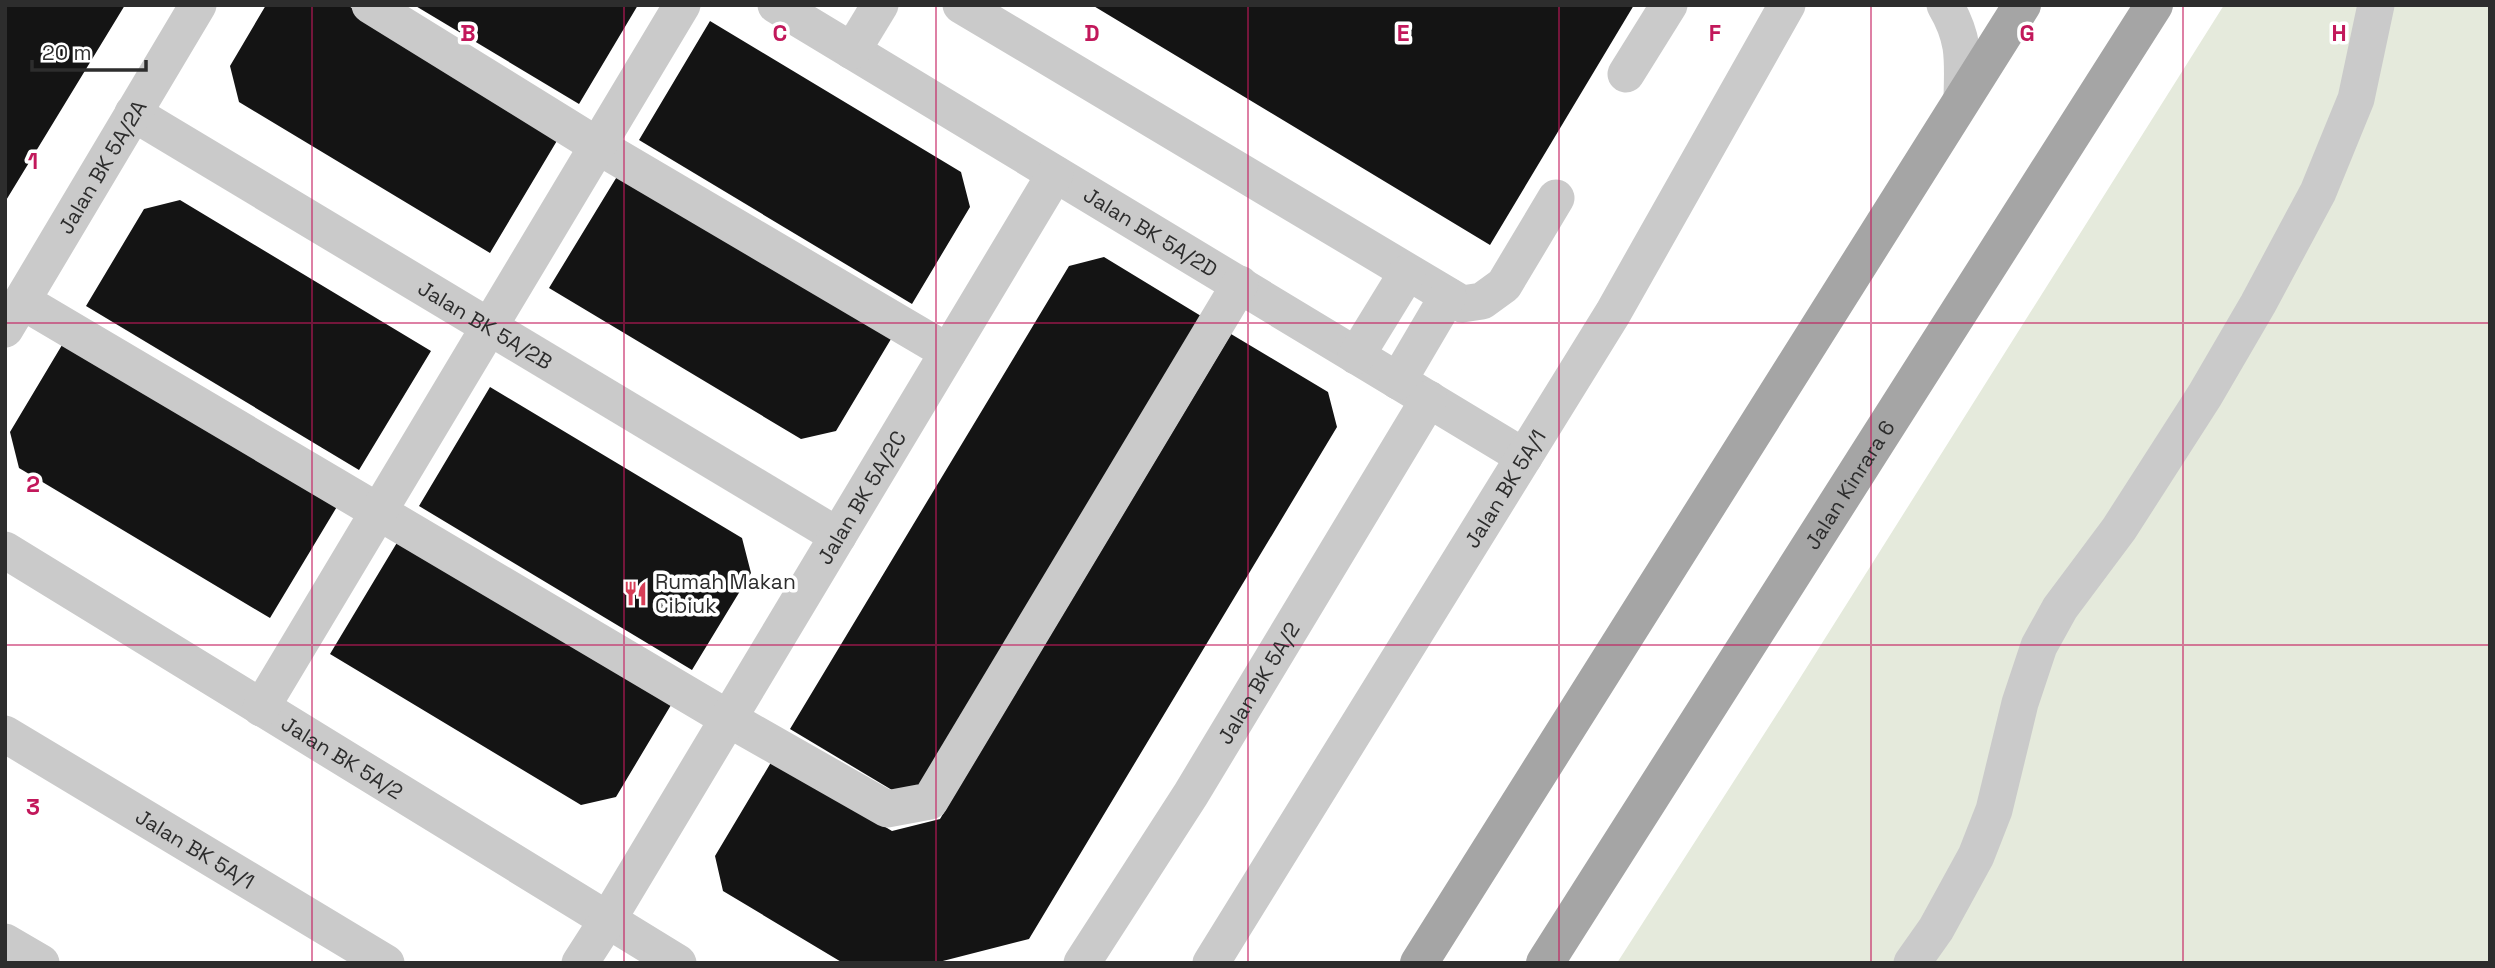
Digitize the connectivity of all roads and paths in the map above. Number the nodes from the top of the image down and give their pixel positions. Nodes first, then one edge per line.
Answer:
1 (198, 5) edge
2 (370, 5) edge
3 (682, 5) edge
4 (777, 5) edge
5 (880, 5) edge
6 (961, 5) edge
7 (1670, 5) edge
8 (1787, 5) edge
9 (1945, 5) edge
10 (2022, 5) edge
11 (2154, 5) edge
12 (2376, 5) edge
13 (852, 51) junction
14 (1626, 74) dead end
15 (1962, 97) junction
16 (133, 113) junction
17 (598, 146) junction
18 (1055, 174) junction
19 (1556, 198) dead end
20 (1407, 273) junction
21 (1240, 284) junction
22 (1448, 296) junction
23 (14, 315) edge
24 (490, 327) junction
25 (948, 352) junction
26 (1356, 356) junction
27 (1398, 381) junction
28 (1429, 400) junction
29 (1524, 457) junction
30 (379, 511) junction
31 (838, 536) junction
32 (5, 550) edge
33 (261, 708) junction
34 (729, 719) junction
35 (5, 734) edge
36 (607, 921) junction
37 (5, 942) edge
38 (41, 963) edge
39 (386, 963) edge
40 (580, 963) edge
41 (678, 963) edge
42 (1082, 963) edge
43 (1211, 963) edge
44 (1419, 963) edge
45 (1545, 963) edge
46 (1912, 963) edge

1 - 16 street, Jalan BK 5A/2A
2 - 17 street
3 - 17 street
4 - 13 street, Jalan BK 5A/2D
5 - 13 street
6 - 20 street
7 - 14 street
8 - 29 street, Jalan BK 5A/1
9 - 15 street
10 - 15 main road
11 - 45 main road, Jalan Kinrara 6
12 - 46 street
13 - 18 street, Jalan BK 5A/2D
15 - 44 main road
16 - 23 street, Jalan BK 5A/2A
16 - 24 street, Jalan BK 5A/2B
17 - 24 street
17 - 25 street
18 - 21 street, Jalan BK 5A/2D
18 - 25 street, Jalan BK 5A/2C
19 - 22 street
20 - 22 street
20 - 26 street
21 - 26 street, Jalan BK 5A/2D
21 - 34 street
22 - 27 street
23 - 30 street
24 - 30 street
24 - 31 street, Jalan BK 5A/2B
25 - 31 street, Jalan BK 5A/2C
26 - 27 street, Jalan BK 5A/2D
27 - 28 street, Jalan BK 5A/2D
28 - 29 street, Jalan BK 5A/2D
28 - 42 street, Jalan BK 5A/2
29 - 43 street, Jalan BK 5A/1
30 - 33 street
30 - 34 street
31 - 34 street, Jalan BK 5A/2C
32 - 33 street, Jalan BK 5A/2
33 - 36 street, Jalan BK 5A/2
34 - 36 street, Jalan BK 5A/2C
35 - 39 street, Jalan BK 5A/1
36 - 40 street, Jalan BK 5A/2C
36 - 41 street, Jalan BK 5A/2
37 - 38 street

